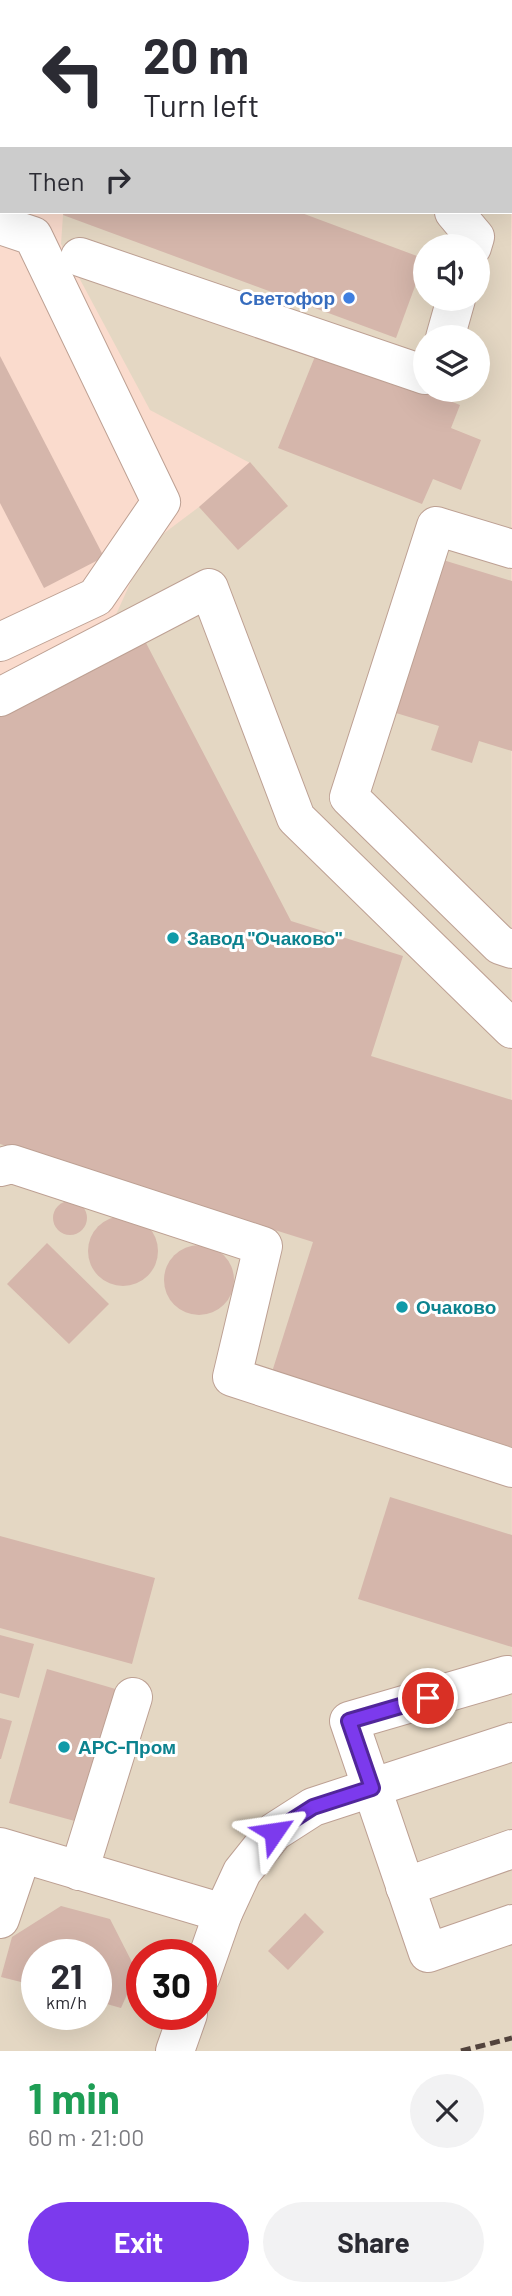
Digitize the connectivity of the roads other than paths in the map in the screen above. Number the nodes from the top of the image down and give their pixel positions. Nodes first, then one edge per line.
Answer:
1 (456, 214) edge
2 (472, 234) edge
3 (11, 238) edge
4 (80, 257) dead end
5 (413, 371) edge
6 (512, 549) edge
7 (0, 642) edge
8 (0, 697) edge
9 (512, 949) edge
10 (512, 1029) edge
11 (0, 1167) edge
12 (512, 1468) edge
13 (507, 1675) dead end
14 (133, 1697) dead end
15 (512, 1742) edge
16 (372, 1788) junction
17 (512, 1849) edge
18 (11, 1850) edge
19 (79, 1871) junction
20 (405, 1887) junction
21 (223, 1913) junction
22 (0, 1919) edge
23 (512, 1924) edge
24 (214, 1939) edge
25 (182, 2030) edge
26 (175, 2051) edge

1 - 2 street
3 - 7 street
4 - 5 street
6 - 9 street
8 - 10 street
11 - 12 street
13 - 16 street
14 - 19 street
15 - 16 street
16 - 20 street
16 - 21 street
17 - 20 street
18 - 19 street
18 - 22 street
19 - 21 street
20 - 23 street
21 - 24 street
25 - 26 street

